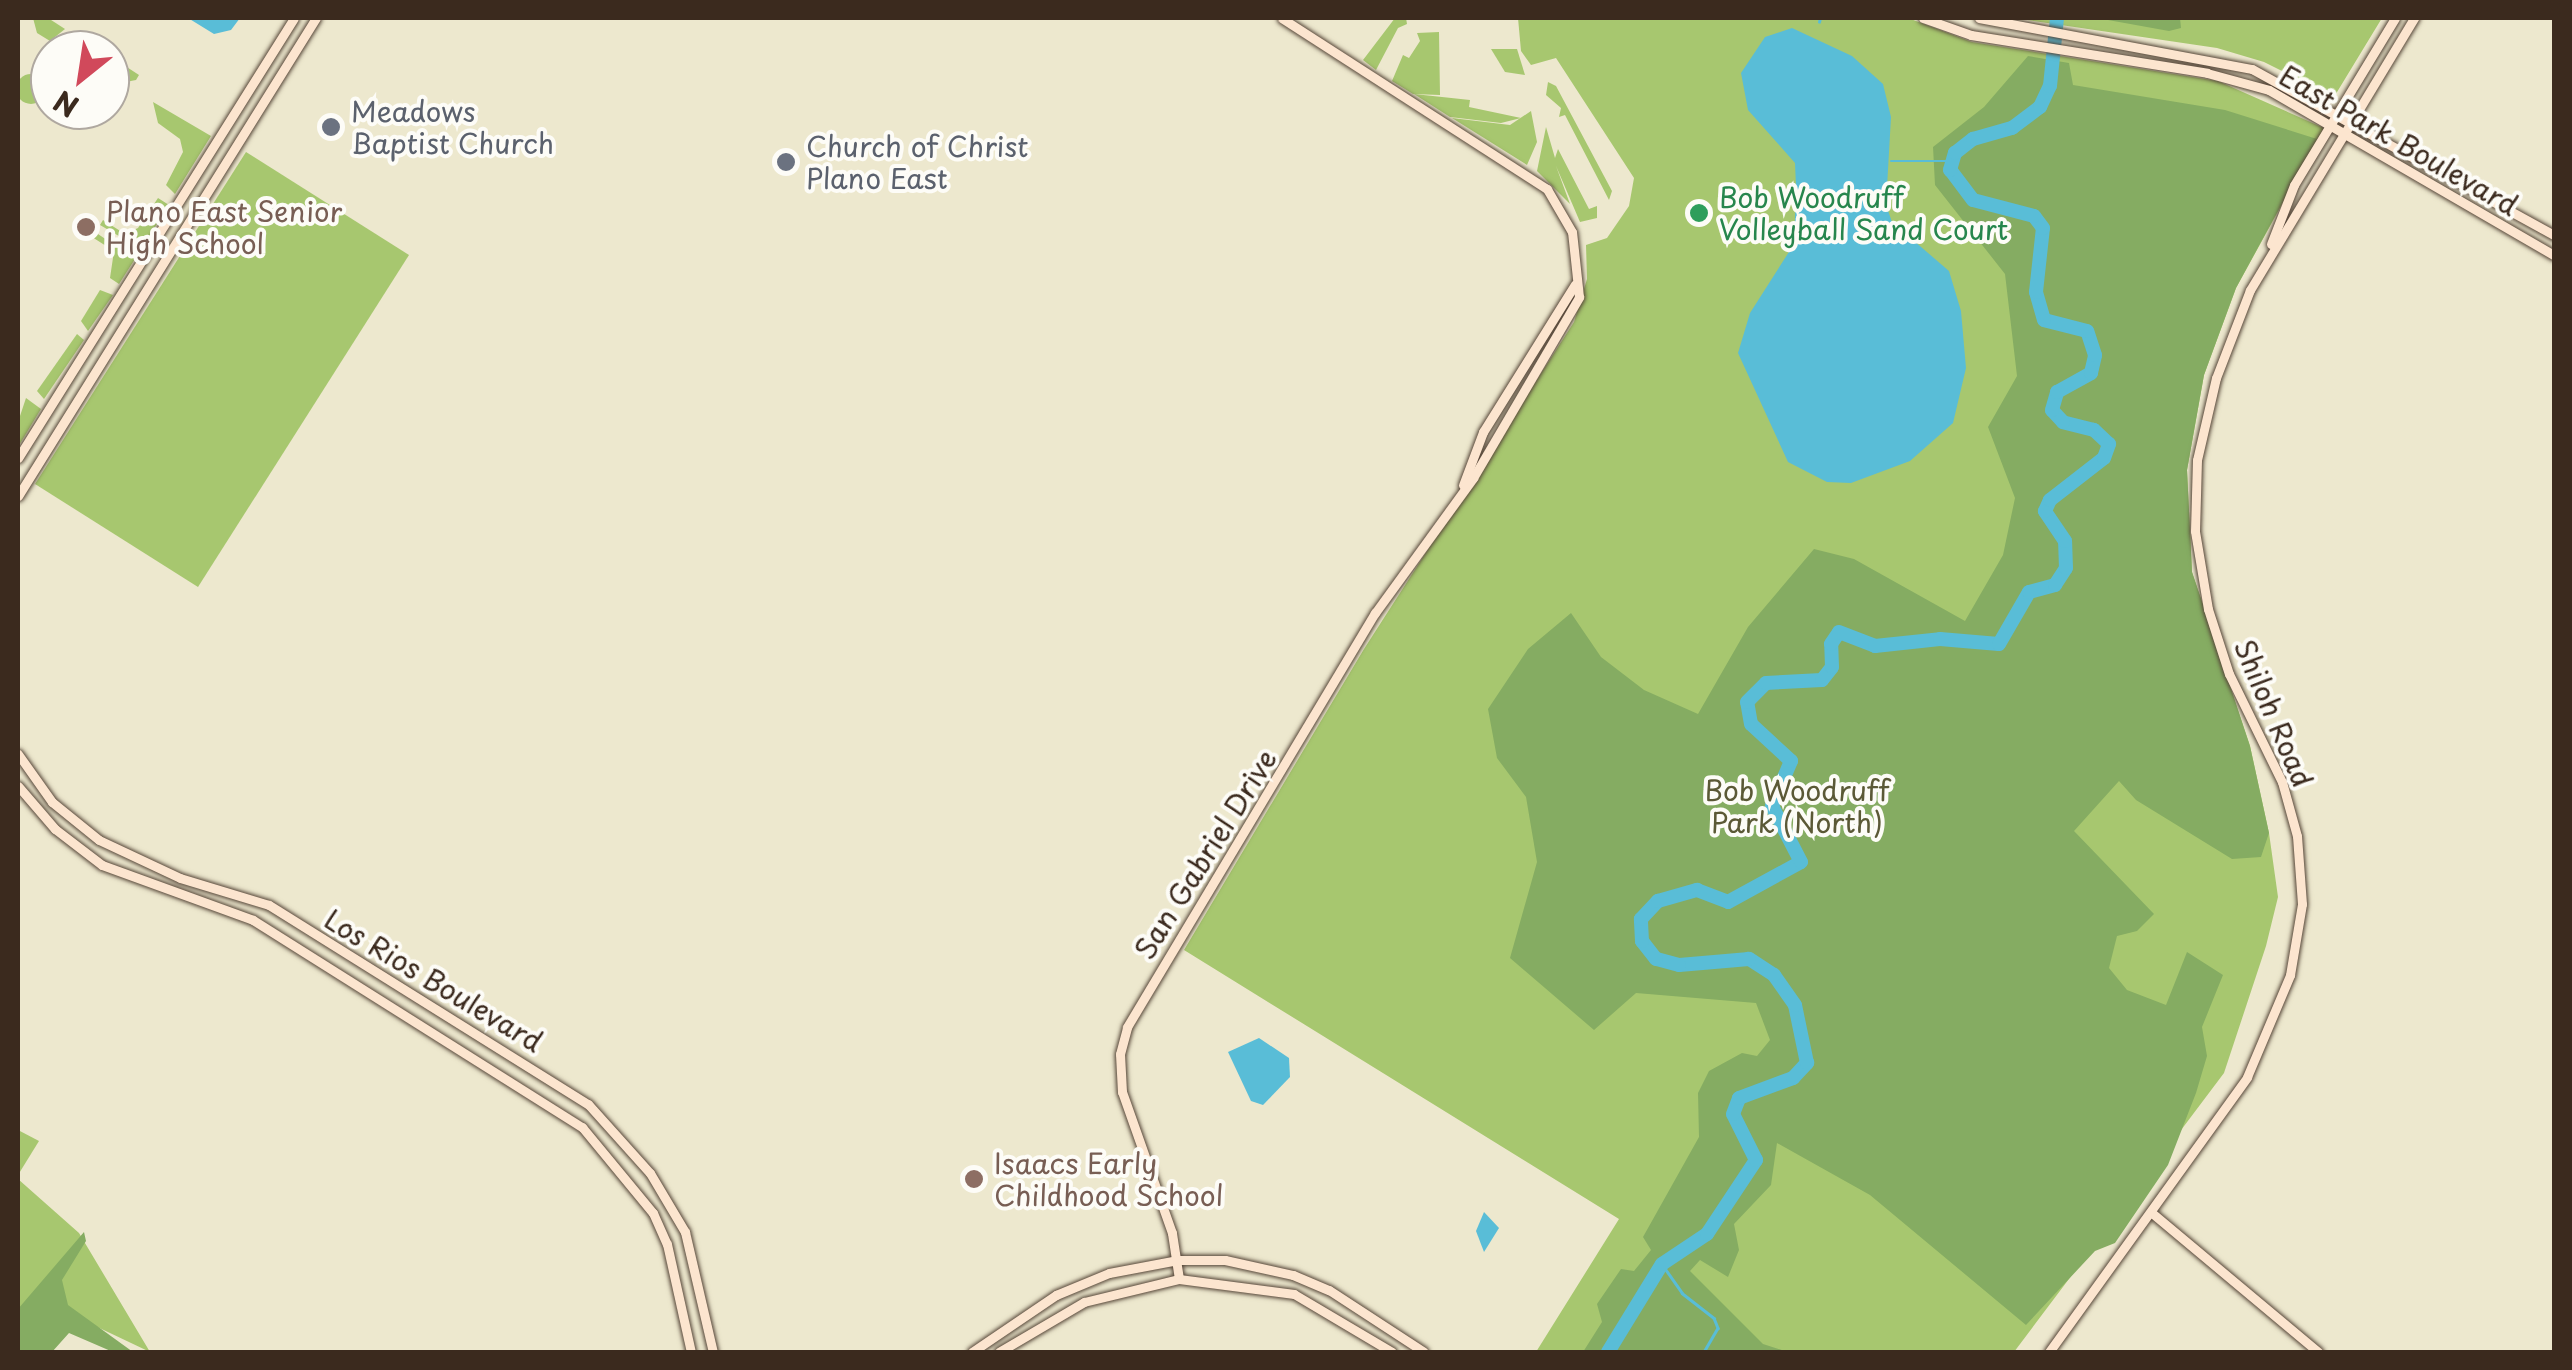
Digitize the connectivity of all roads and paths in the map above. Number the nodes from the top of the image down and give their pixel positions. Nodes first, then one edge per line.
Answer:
1 (294, 18) edge
2 (314, 18) edge
3 (1282, 18) edge
4 (1923, 18) edge
5 (1979, 18) edge
6 (2394, 18) edge
7 (2414, 18) edge
8 (2338, 111) junction
9 (2351, 118) junction
10 (2331, 124) junction
11 (2343, 132) junction
12 (2554, 235) edge
13 (2554, 255) edge
14 (2261, 270) junction
15 (18, 458) edge
16 (18, 496) edge
17 (18, 754) edge
18 (18, 786) edge
19 (2152, 1213) junction
20 (1178, 1260) junction
21 (1276, 1271) junction
22 (1180, 1278) junction
23 (1272, 1289) junction
24 (1357, 1307) junction
25 (1348, 1323) junction
26 (691, 1352) edge
27 (713, 1352) edge
28 (972, 1352) edge
29 (999, 1352) edge
30 (1392, 1352) edge
31 (1424, 1352) edge
32 (2049, 1352) edge
33 (2318, 1352) edge

1 - 15 main road
2 - 16 main road
3 - 20 main road, San Gabriel Drive
4 - 10 main road, East Park Boulevard
5 - 8 main road, East Park Boulevard
6 - 8 main road, Shiloh Road
7 - 9 main road, Shiloh Road
8 - 9 main road, East Park Boulevard
8 - 10 main road, Shiloh Road
9 - 11 main road, Shiloh Road
9 - 12 main road, East Park Boulevard
10 - 11 main road, East Park Boulevard
10 - 14 main road, Shiloh Road
11 - 13 main road, East Park Boulevard
11 - 14 main road, Shiloh Road
14 - 19 main road, Shiloh Road
17 - 27 main road, Los Rios Boulevard
18 - 26 main road, Los Rios Boulevard
19 - 32 main road, Shiloh Road
19 - 33 main road
20 - 21 main road
20 - 22 main road, San Gabriel Drive
20 - 28 main road
21 - 23 main road
21 - 24 main road
22 - 23 main road
22 - 29 main road
23 - 25 main road
24 - 25 main road
24 - 31 main road
25 - 30 main road

